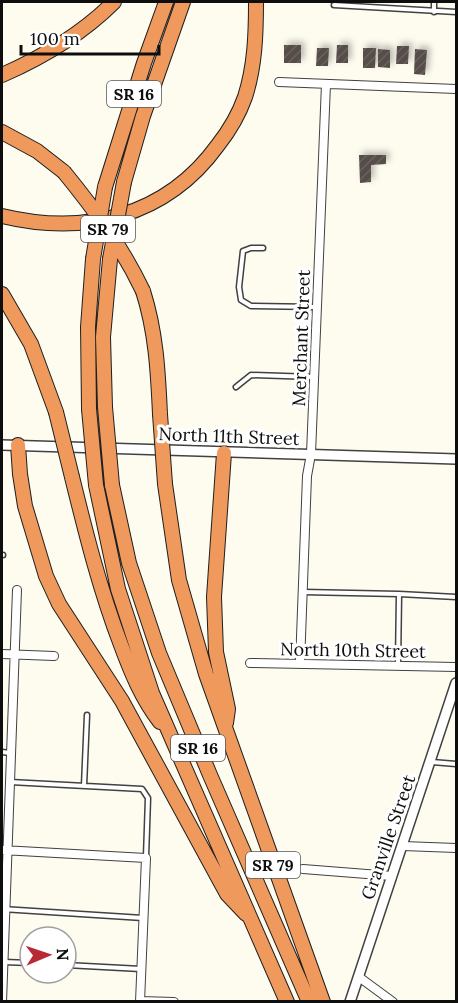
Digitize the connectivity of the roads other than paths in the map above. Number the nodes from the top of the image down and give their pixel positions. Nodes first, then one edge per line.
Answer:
1 (114, 2) edge
2 (166, 2) edge
3 (183, 2) edge
4 (256, 2) edge
5 (434, 2) edge
6 (334, 5) dead end
7 (434, 12) junction
8 (456, 12) edge
9 (2, 75) edge
10 (279, 82) dead end
11 (326, 84) junction
12 (456, 89) edge
13 (2, 132) edge
14 (2, 216) edge
15 (263, 248) dead end
16 (2, 294) edge
17 (317, 307) junction
18 (314, 377) junction
19 (236, 387) dead end
20 (2, 445) edge
21 (18, 445) junction
22 (224, 453) junction
23 (311, 454) junction
24 (456, 459) edge
25 (17, 590) dead end
26 (302, 592) junction
27 (399, 594) junction
28 (456, 597) edge
29 (2, 654) edge
30 (14, 655) junction
31 (54, 656) dead end
32 (250, 663) dead end
33 (300, 664) junction
34 (398, 665) junction
35 (456, 667) edge
36 (456, 683) edge
37 (87, 715) dead end
38 (225, 728) junction
39 (173, 739) junction
40 (2, 753) edge
41 (11, 753) junction
42 (431, 762) junction
43 (456, 764) edge
44 (10, 782) junction
45 (84, 786) junction
46 (404, 846) junction
47 (456, 848) edge
48 (5, 850) edge
49 (146, 858) junction
50 (303, 869) dead end
51 (392, 876) junction
52 (3, 910) edge
53 (144, 918) junction
54 (253, 921) junction
55 (2, 962) edge
56 (18, 963) edge
57 (78, 966) edge
58 (142, 969) junction
59 (359, 977) junction
60 (140, 1001) edge
61 (2, 1002) edge
62 (174, 1002) edge
63 (287, 1002) edge
64 (309, 1002) edge
65 (323, 1002) edge
66 (350, 1002) edge
67 (393, 1002) edge

1 - 9 highway
2 - 39 highway, SR 16, bridge
3 - 64 highway, SR 16, bridge
4 - 14 highway
5 - 7 lane
6 - 7 lane
7 - 8 lane
10 - 11 street
11 - 12 street
11 - 17 street, Merchant Street
13 - 38 highway, SR 79, bridge
15 - 17 lane
16 - 39 highway, bridge
17 - 18 street, Merchant Street
18 - 19 lane
18 - 23 street, Merchant Street
20 - 21 street, North 11th Street
21 - 22 street, North 11th Street
21 - 54 highway
22 - 23 street, North 11th Street
22 - 38 highway
23 - 24 street, North 11th Street
23 - 26 street, Merchant Street
25 - 30 street
26 - 27 lane
26 - 33 street, Merchant Street
27 - 28 lane
27 - 34 lane
29 - 30 street
30 - 31 street
30 - 41 street
32 - 33 street, North 10th Street
33 - 34 street, North 10th Street
34 - 35 street, North 10th Street
36 - 42 street, Granville Street
37 - 45 lane
38 - 65 highway, SR 79
39 - 54 highway, SR 16
40 - 41 lane
41 - 44 street
42 - 43 lane
42 - 46 street, Granville Street
44 - 45 lane
44 - 48 street
45 - 49 lane
46 - 47 street
46 - 51 street, Granville Street
48 - 49 street
48 - 52 street
49 - 53 street
50 - 51 street
51 - 59 street, Granville Street
52 - 53 lane
52 - 55 street
53 - 58 street
54 - 63 highway, SR 16
55 - 56 lane
55 - 61 street
57 - 58 lane
58 - 60 street
59 - 66 street, Granville Street
59 - 67 street
60 - 62 street

